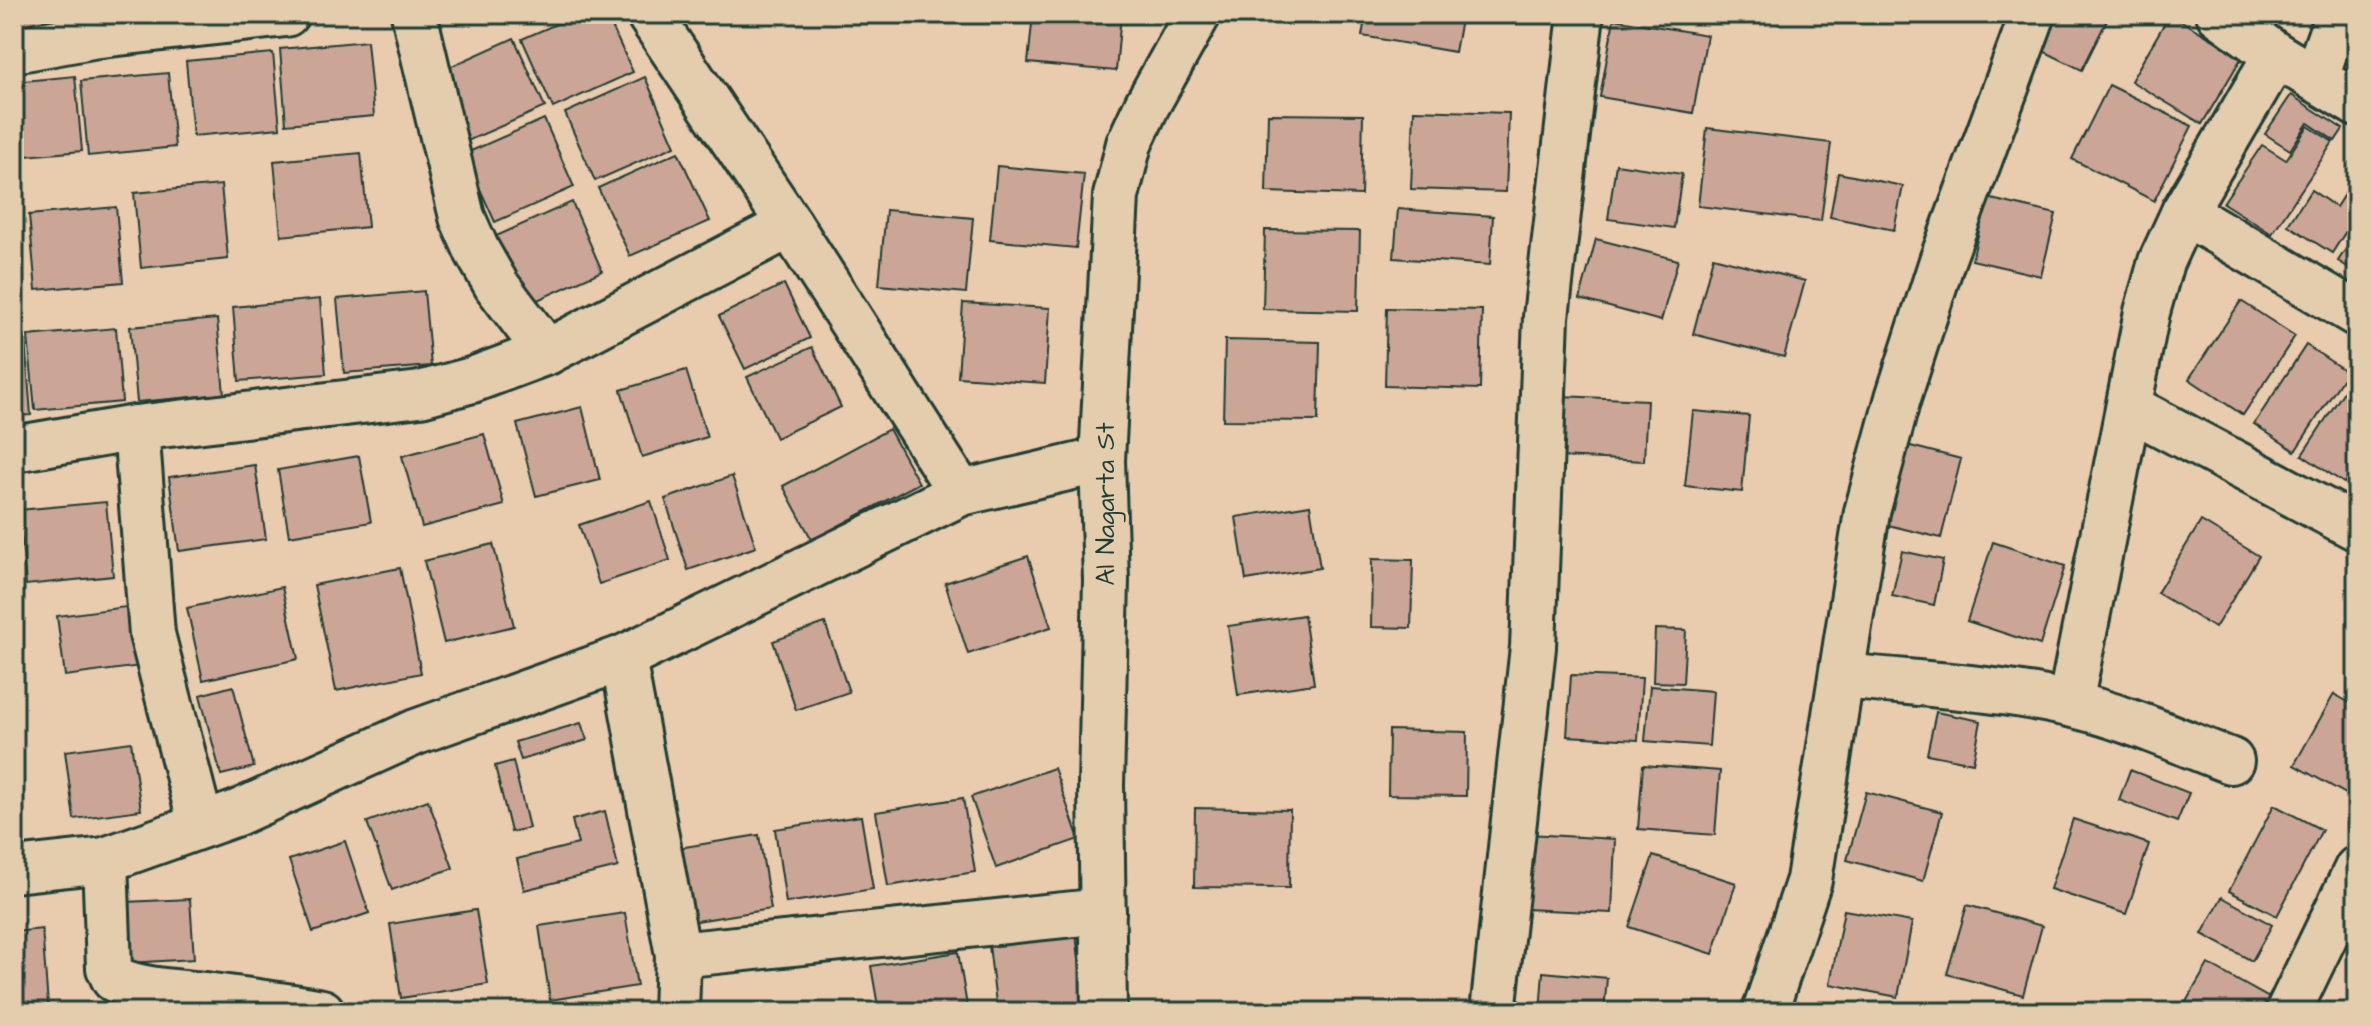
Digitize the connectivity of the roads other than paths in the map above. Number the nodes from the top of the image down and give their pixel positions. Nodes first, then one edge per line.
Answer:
1 (286, 14) edge
2 (414, 14) edge
3 (649, 14) edge
4 (1198, 14) edge
5 (1581, 14) edge
6 (2033, 14) edge
7 (2219, 14) edge
8 (2338, 14) edge
9 (14, 50) edge
10 (2276, 55) junction
11 (2315, 79) junction
12 (2357, 104) edge
13 (2184, 212) junction
14 (790, 225) junction
15 (2357, 314) edge
16 (547, 352) junction
17 (2129, 407) junction
18 (136, 428) junction
19 (14, 449) edge
20 (1102, 460) junction
21 (961, 493) junction
22 (2357, 528) edge
23 (623, 658) junction
24 (1843, 676) junction
25 (2070, 704) junction
26 (2231, 761) dead end
27 (201, 825) junction
28 (105, 860) junction
29 (2357, 869) edge
30 (14, 870) edge
31 (1103, 911) junction
32 (678, 955) junction
33 (277, 1008) edge
34 (322, 1012) edge
35 (676, 1012) edge
36 (1104, 1012) edge
37 (1493, 1012) edge
38 (1765, 1012) edge
39 (2288, 1012) edge

1 - 9 street
2 - 16 street
3 - 14 street
4 - 20 street, Al Nagarta St
5 - 37 street
6 - 24 street
7 - 10 street
8 - 11 street
10 - 11 street
10 - 13 street
11 - 12 street
13 - 15 street
13 - 17 street
14 - 16 street
14 - 21 street
16 - 18 street
17 - 22 street
17 - 25 street
18 - 19 street
18 - 27 street
20 - 21 street
20 - 31 street, Al Nagarta St
21 - 23 street
23 - 27 street
23 - 32 street
24 - 25 street
24 - 38 street
25 - 26 street
27 - 28 street
28 - 30 street
28 - 33 street
29 - 39 street
31 - 32 street
31 - 36 street, Al Nagarta St
32 - 35 street
33 - 34 street

